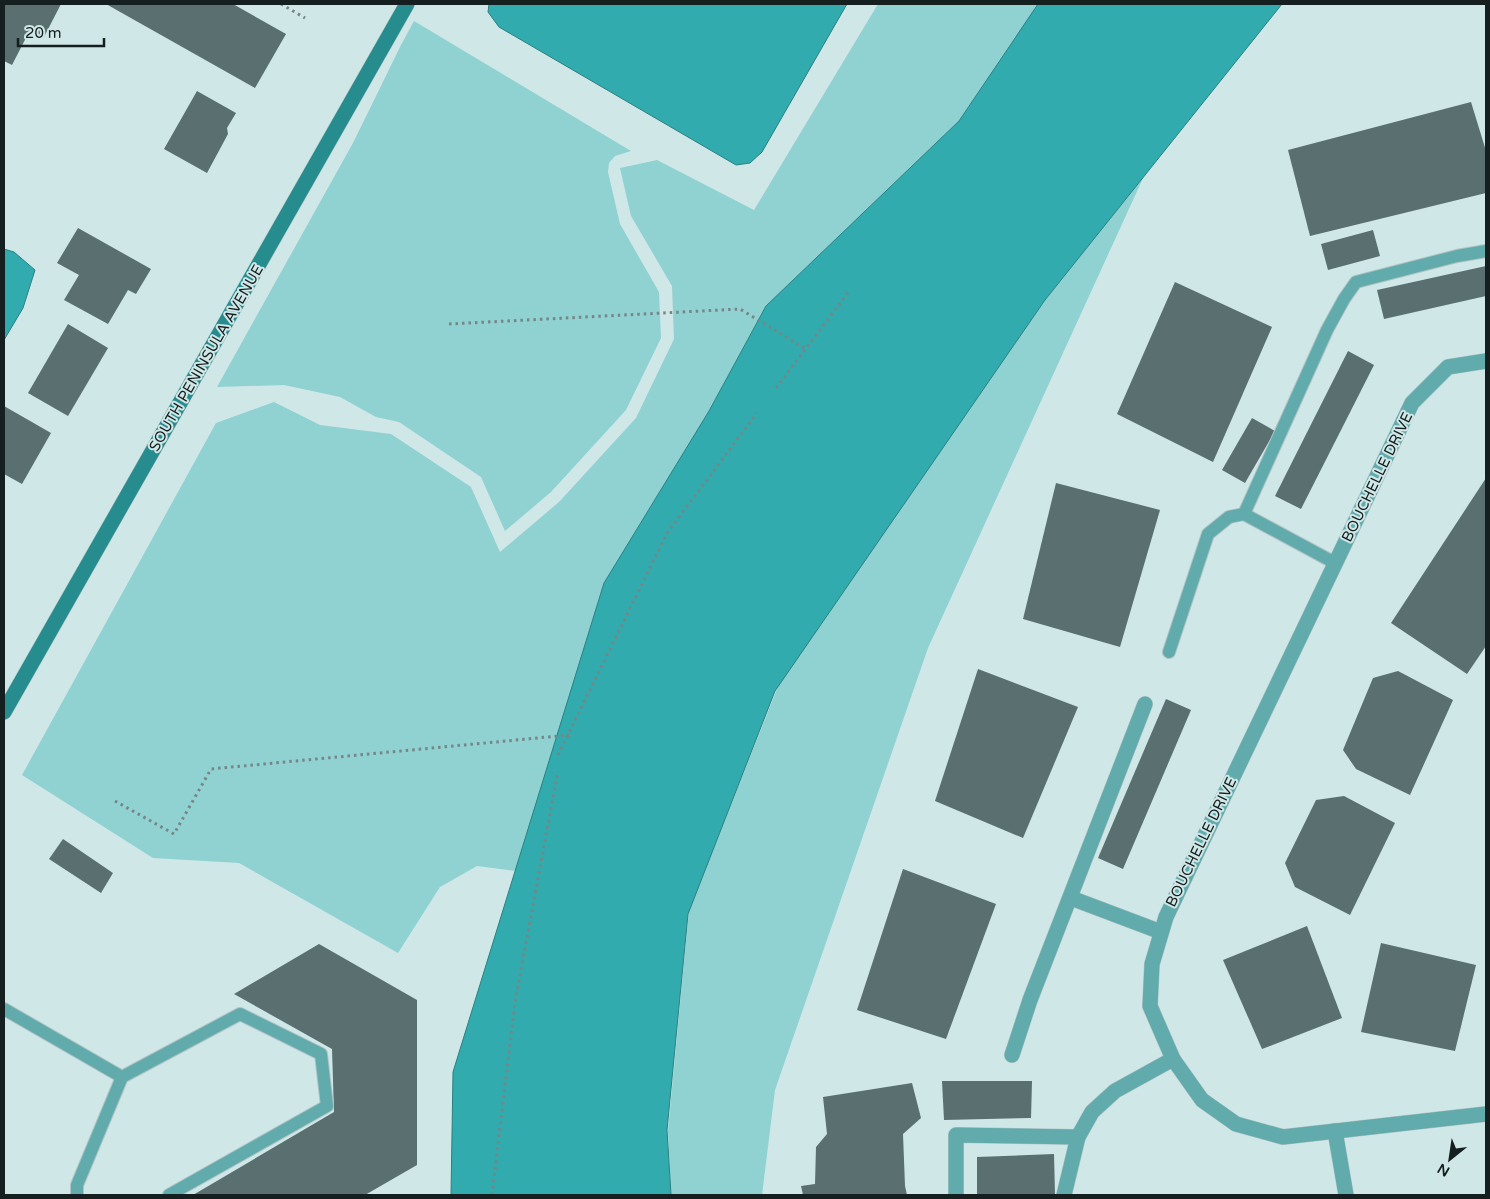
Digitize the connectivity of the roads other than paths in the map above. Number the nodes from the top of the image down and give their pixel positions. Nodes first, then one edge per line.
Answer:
1 (407, 4) edge
2 (1486, 251) edge
3 (1486, 361) edge
4 (1244, 514) junction
5 (1336, 563) junction
6 (1169, 652) dead end
7 (1145, 704) dead end
8 (4, 712) edge
9 (1071, 898) junction
10 (1161, 932) junction
11 (4, 1009) edge
12 (1012, 1055) dead end
13 (1173, 1059) junction
14 (122, 1077) junction
15 (1486, 1114) edge
16 (1335, 1131) junction
17 (1078, 1137) junction
18 (77, 1195) edge
19 (170, 1195) edge
20 (956, 1195) edge
21 (1064, 1195) edge
22 (1346, 1195) edge

1 - 8 main road, SOUTH PENINSULA AVENUE
2 - 4 lane
3 - 5 street, BOUCHELLE DRIVE
4 - 5 lane
4 - 6 lane
5 - 10 street, BOUCHELLE DRIVE
7 - 9 street
9 - 10 street
9 - 12 street
10 - 13 street, BOUCHELLE DRIVE
11 - 14 lane
13 - 16 street, BOUCHELLE DRIVE
13 - 17 street
14 - 18 lane
14 - 19 lane
15 - 16 street, BOUCHELLE DRIVE
16 - 22 street
17 - 20 street
17 - 21 street

